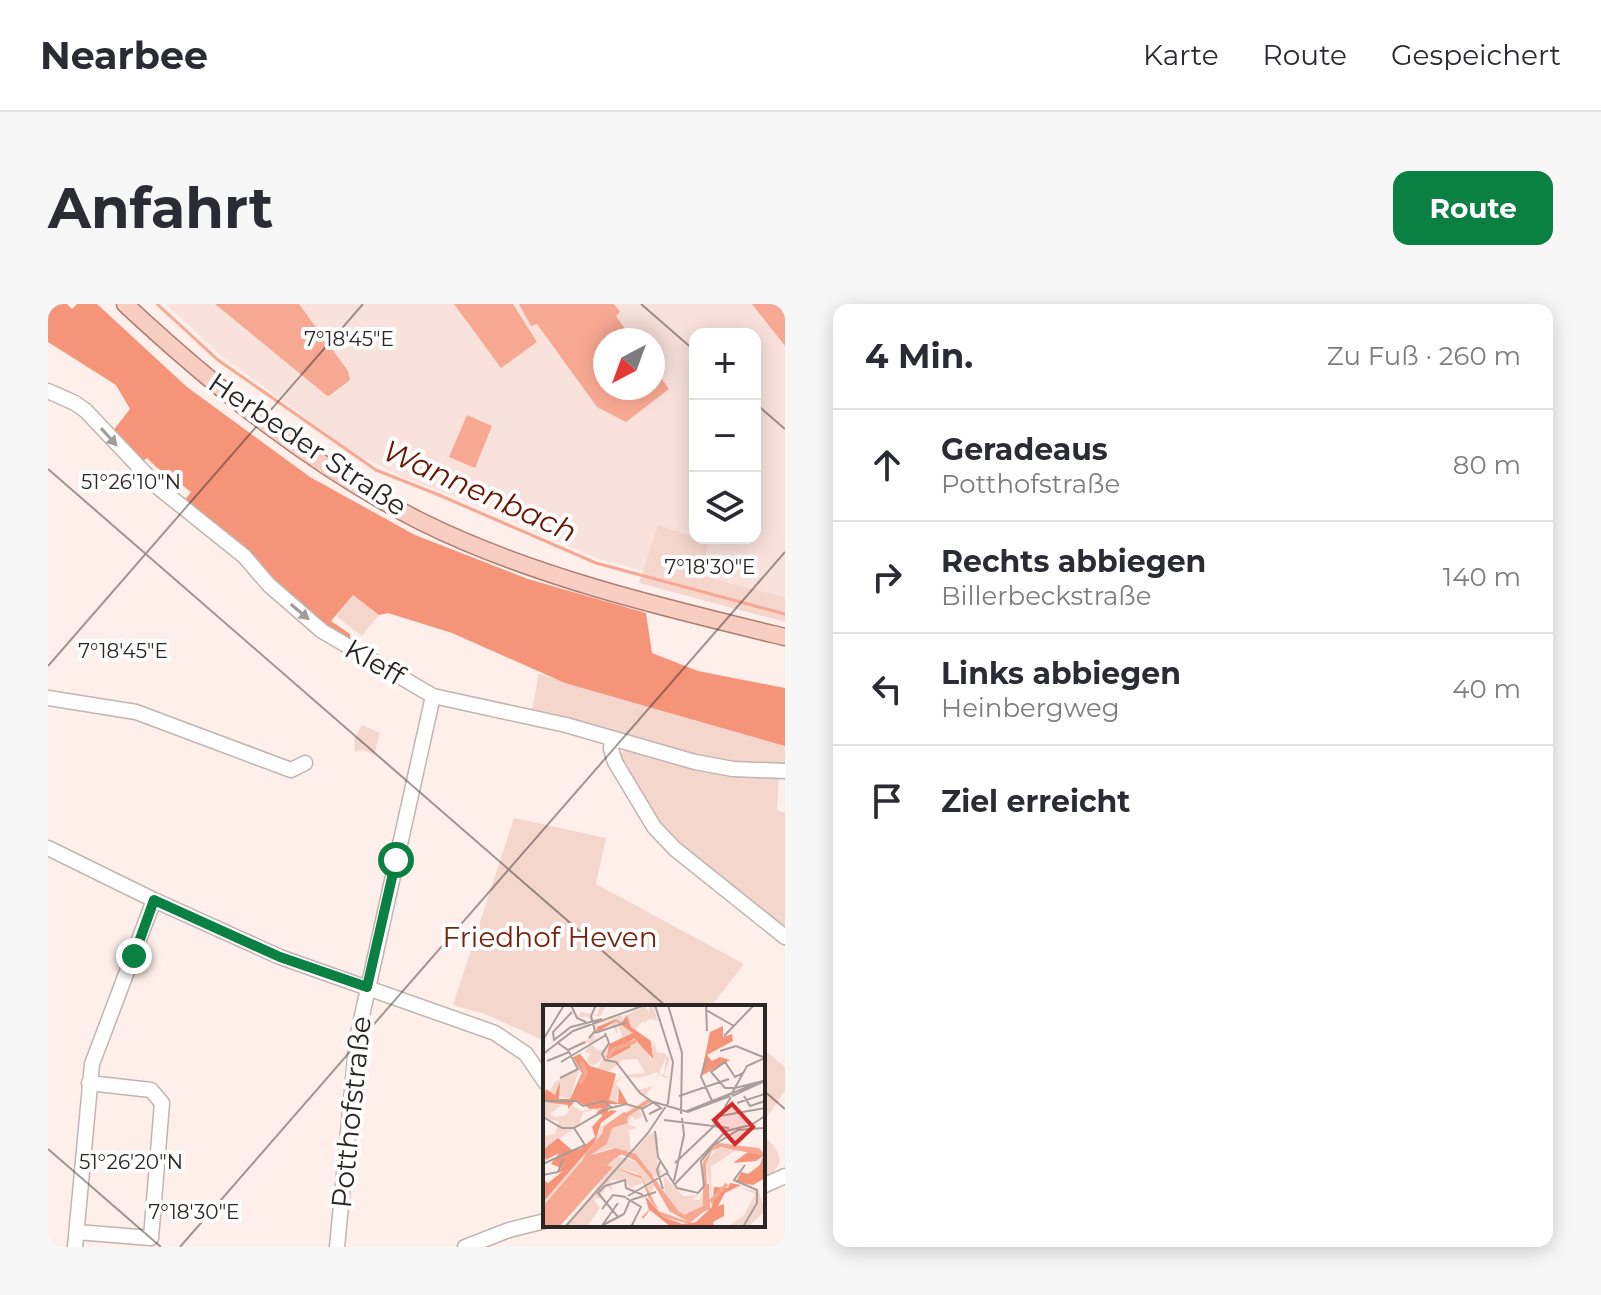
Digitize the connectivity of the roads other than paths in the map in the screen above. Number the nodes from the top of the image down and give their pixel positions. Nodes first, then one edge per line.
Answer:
1 (125, 304) edge
2 (48, 391) edge
3 (785, 637) edge
4 (433, 696) junction
5 (48, 698) edge
6 (612, 738) junction
7 (305, 763) dead end
8 (785, 771) edge
9 (48, 848) edge
10 (154, 900) junction
11 (785, 937) edge
12 (367, 987) junction
13 (543, 1079) edge
14 (89, 1083) junction
15 (785, 1176) edge
16 (765, 1185) edge
17 (543, 1222) edge
18 (76, 1239) edge
19 (337, 1247) edge
20 (465, 1247) edge

1 - 3 main road, Herbeder Straße
2 -> 4 street, Kleff
4 - 6 street, Kleff
4 - 12 street, Potthofstraße
5 - 7 street
6 - 8 street, Kleff
6 - 11 street
9 - 10 street
10 - 12 street
10 - 14 street
12 - 13 street
12 - 19 street, Potthofstraße
14 - 18 street
14 - 18 street
15 - 16 street
17 - 20 street

